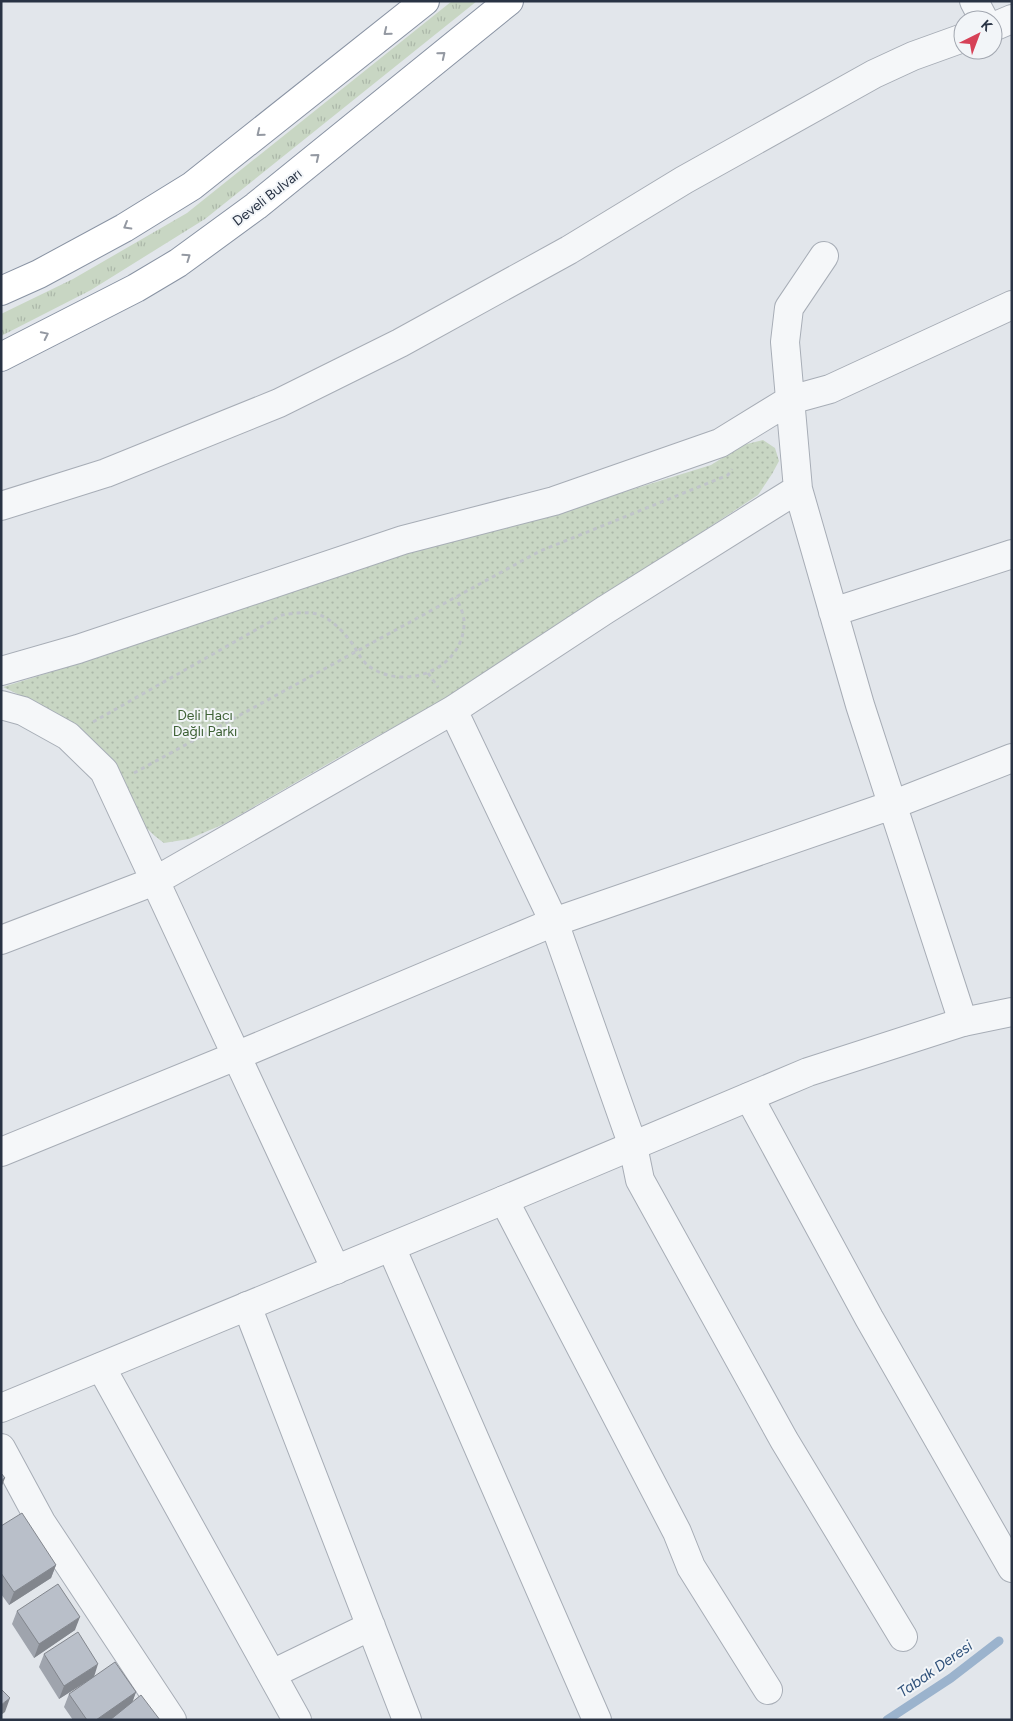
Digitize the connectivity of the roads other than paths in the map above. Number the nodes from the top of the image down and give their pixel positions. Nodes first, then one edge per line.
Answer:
1 (425, 1) edge
2 (509, 1) edge
3 (953, 42) edge
4 (824, 256) dead end
5 (1, 291) edge
6 (1012, 305) edge
7 (1, 357) edge
8 (790, 400) junction
9 (798, 489) junction
10 (1, 506) edge
11 (1012, 554) edge
12 (833, 612) junction
13 (1, 671) edge
14 (1, 704) edge
15 (453, 710) junction
16 (1012, 758) edge
17 (892, 805) junction
18 (155, 881) junction
19 (554, 922) junction
20 (1, 940) edge
21 (1012, 1012) edge
22 (963, 1022) junction
23 (236, 1056) junction
24 (749, 1097) junction
25 (633, 1146) junction
26 (1, 1152) edge
27 (504, 1200) junction
28 (391, 1247) junction
29 (336, 1270) junction
30 (247, 1306) junction
31 (101, 1366) junction
32 (1, 1408) edge
33 (1, 1448) edge
34 (1012, 1568) edge
35 (371, 1626) junction
36 (904, 1637) dead end
37 (272, 1674) junction
38 (768, 1690) dead end
39 (172, 1720) edge
40 (297, 1720) edge
41 (407, 1720) edge
42 (597, 1720) edge

1 -> 5 highway
7 -> 2 highway, Develi Bulvarı
3 - 10 street
4 - 8 street
6 - 8 street
8 - 9 street
8 - 13 street
9 - 12 street
9 - 15 street
11 - 12 street
12 - 17 street
14 - 18 street
15 - 18 street
15 - 19 street
16 - 17 street
17 - 19 street
17 - 22 street
18 - 20 street
18 - 23 street
19 - 23 street
19 - 25 street
21 - 22 street
22 - 24 street
23 - 26 street
23 - 29 street
24 - 25 street
24 - 34 street
25 - 27 street
25 - 36 street
27 - 28 street
27 - 38 street
28 - 29 street
28 - 42 street
29 - 30 street
30 - 31 street
30 - 35 street
31 - 32 street
31 - 37 street
33 - 39 street
35 - 37 street
35 - 41 street
37 - 40 street

